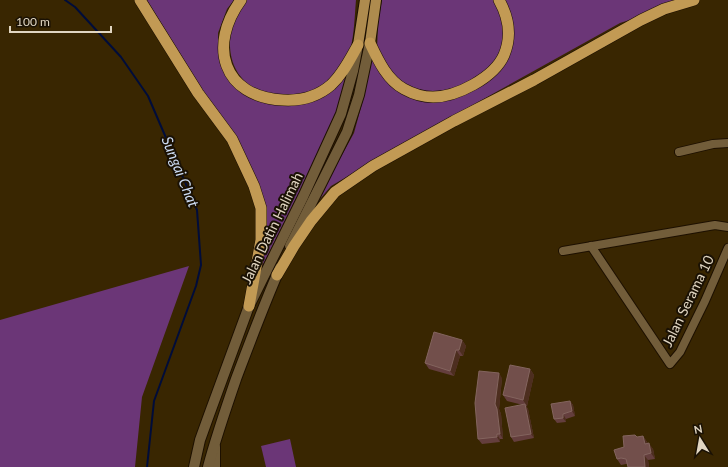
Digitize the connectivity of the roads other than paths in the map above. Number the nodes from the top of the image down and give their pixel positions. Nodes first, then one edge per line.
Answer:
1 (140, 0) edge
2 (241, 0) edge
3 (365, 0) edge
4 (376, 0) edge
5 (499, 0) edge
6 (694, 0) edge
7 (371, 39) junction
8 (358, 40) junction
9 (728, 143) edge
10 (679, 152) dead end
11 (728, 228) edge
12 (591, 246) junction
13 (728, 248) edge
14 (563, 251) dead end
15 (277, 276) junction
16 (249, 306) junction
17 (216, 438) junction
18 (194, 467) edge
19 (208, 467) edge
20 (216, 467) edge

1 - 16 highway
2 - 8 highway
3 - 8 main road, Jalan Datin Halimah
4 - 7 main road, Jalan Datin Halimah
5 - 7 highway
6 - 15 highway
7 - 15 main road, Jalan Datin Halimah
8 - 16 main road, Jalan Datin Halimah
9 - 10 street
11 - 12 street
12 - 13 street, Jalan Serama 10
12 - 14 street
15 - 17 main road, Jalan Datin Halimah
16 - 18 main road, Jalan Datin Halimah
17 - 19 main road, Jalan Datin Halimah
17 - 20 street

